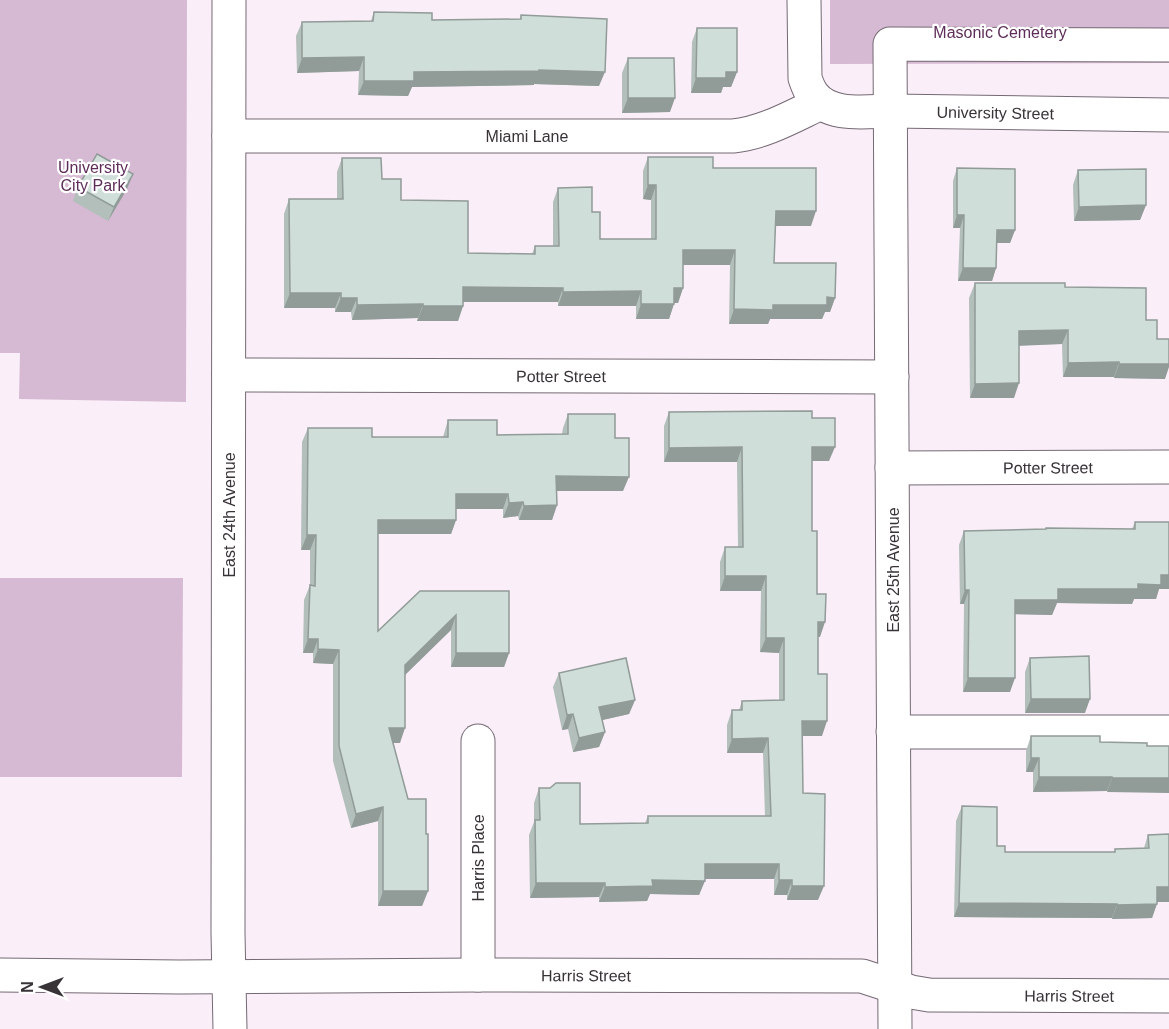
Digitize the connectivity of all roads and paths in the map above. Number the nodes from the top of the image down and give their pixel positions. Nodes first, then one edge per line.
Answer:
1 (229, 0) edge
2 (804, 0) edge
3 (1169, 45) edge
4 (821, 104) junction
5 (891, 111) junction
6 (1169, 115) edge
7 (229, 136) junction
8 (229, 375) junction
9 (892, 377) junction
10 (1169, 467) edge
11 (892, 468) junction
12 (893, 732) junction
13 (1169, 732) edge
14 (478, 741) dead end
15 (0, 975) edge
16 (478, 975) junction
17 (229, 977) junction
18 (894, 987) junction
19 (1169, 996) edge
20 (230, 1029) edge
21 (895, 1029) edge

1 - 7 street, East 24th Avenue
2 - 4 street
3 - 5 street, East 25th Avenue
4 - 5 street, University Street
4 - 7 street, Miami Lane
5 - 6 street, University Street
5 - 9 street, East 25th Avenue
7 - 8 street, East 24th Avenue
8 - 9 street, Potter Street
8 - 17 street, East 24th Avenue
9 - 11 street, East 25th Avenue
10 - 11 street, Potter Street
11 - 12 street, East 25th Avenue
12 - 13 street
12 - 18 street, East 25th Avenue
14 - 16 street, Harris Place
15 - 17 street, Harris Street
16 - 17 street, Harris Street
16 - 18 street, Harris Street
17 - 20 street, East 24th Avenue
18 - 19 street, Harris Street
18 - 21 street, East 25th Avenue

